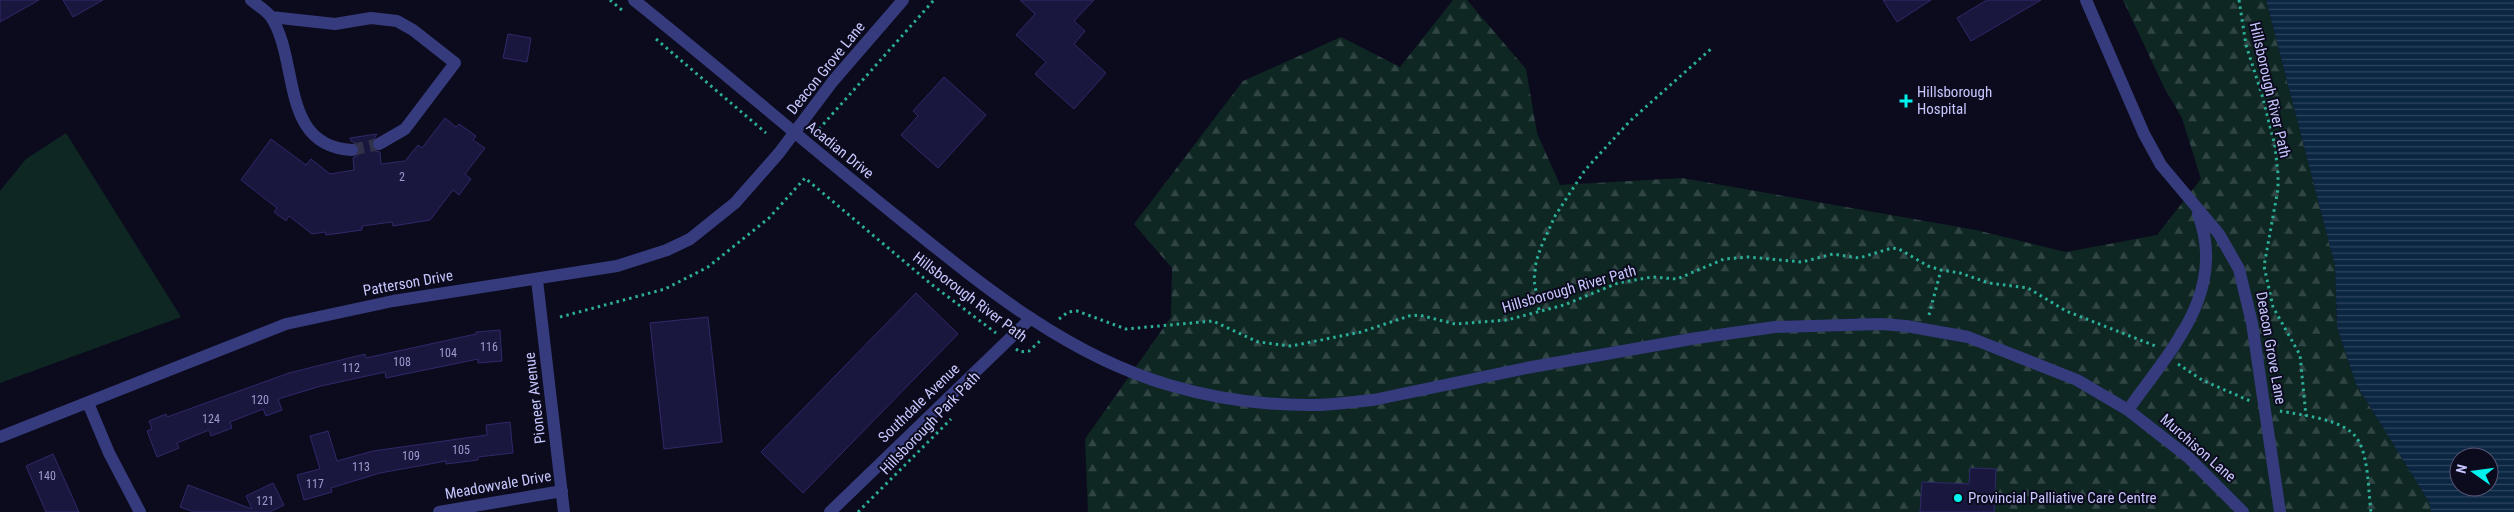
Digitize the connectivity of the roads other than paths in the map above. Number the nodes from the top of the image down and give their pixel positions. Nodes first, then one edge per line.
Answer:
1 (251, 0) edge
2 (634, 0) edge
3 (903, 0) edge
4 (2086, 0) edge
5 (271, 17) junction
6 (794, 134) junction
7 (379, 144) tunnel mouth
8 (352, 150) tunnel mouth
9 (2194, 203) junction
10 (537, 280) junction
11 (1031, 318) junction
12 (1927, 329) joint
13 (88, 403) junction
14 (2128, 410) junction
15 (0, 437) edge
16 (562, 491) junction
17 (140, 512) edge
18 (439, 512) edge
19 (564, 512) edge
20 (830, 512) edge
21 (2243, 512) edge
22 (2280, 512) edge

1 - 5 street
2 - 6 street, Acadian Drive
3 - 6 street, Deacon Grove Lane
4 - 9 street, Deacon Grove Lane
5 - 7 street
5 - 8 street
6 - 10 street, Patterson Drive
6 - 11 street, Acadian Drive
9 - 14 street, Deacon Grove Lane
9 - 22 street, Deacon Grove Lane
10 - 13 street, Patterson Drive
10 - 16 street, Pioneer Avenue
11 - 12 street, Acadian Drive
11 - 20 street, Southdale Avenue
12 - 14 street, Murchison Lane
13 - 15 street, Patterson Drive
13 - 17 street
14 - 21 street, Murchison Lane
16 - 18 street, Meadowvale Drive
16 - 19 street, Pioneer Avenue

